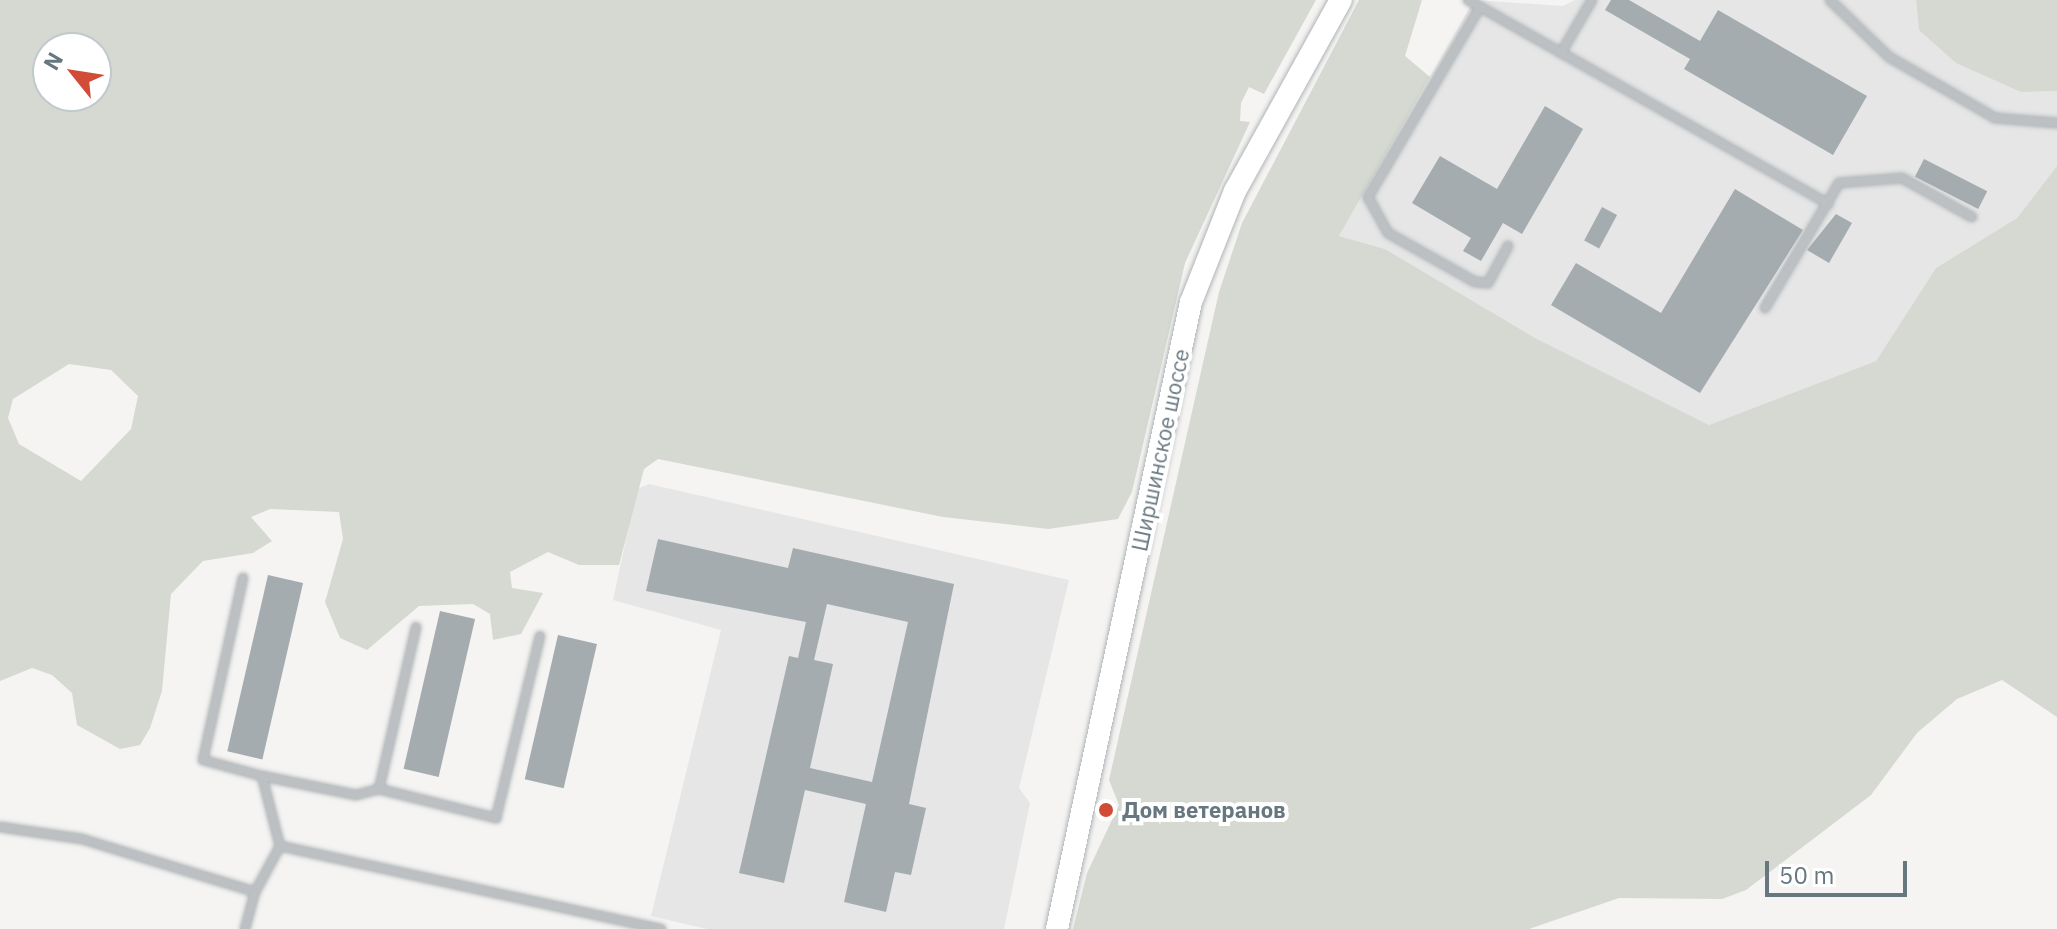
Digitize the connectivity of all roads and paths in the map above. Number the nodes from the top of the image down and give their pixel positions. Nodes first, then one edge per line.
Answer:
1 (1341, 0) edge
2 (1468, 0) edge
3 (1592, 0) edge
4 (1830, 0) edge
5 (1480, 7) junction
6 (1561, 53) junction
7 (2057, 123) edge
8 (1828, 204) junction
9 (1972, 217) dead end
10 (1508, 246) dead end
11 (1765, 308) dead end
12 (243, 578) dead end
13 (416, 627) dead end
14 (540, 636) dead end
15 (262, 776) junction
16 (379, 789) junction
17 (0, 827) edge
18 (280, 846) junction
19 (255, 892) junction
20 (245, 929) edge
21 (661, 929) edge
22 (1057, 929) edge

1 - 22 main road, Ширшинское шоссе
2 - 5 lane
3 - 6 lane
4 - 7 lane
5 - 6 lane
5 - 10 lane
6 - 8 lane
8 - 9 lane
8 - 11 lane
12 - 15 lane
13 - 16 lane
14 - 16 lane
15 - 16 lane
15 - 18 lane
17 - 19 lane
18 - 19 lane
18 - 21 lane
19 - 20 lane

